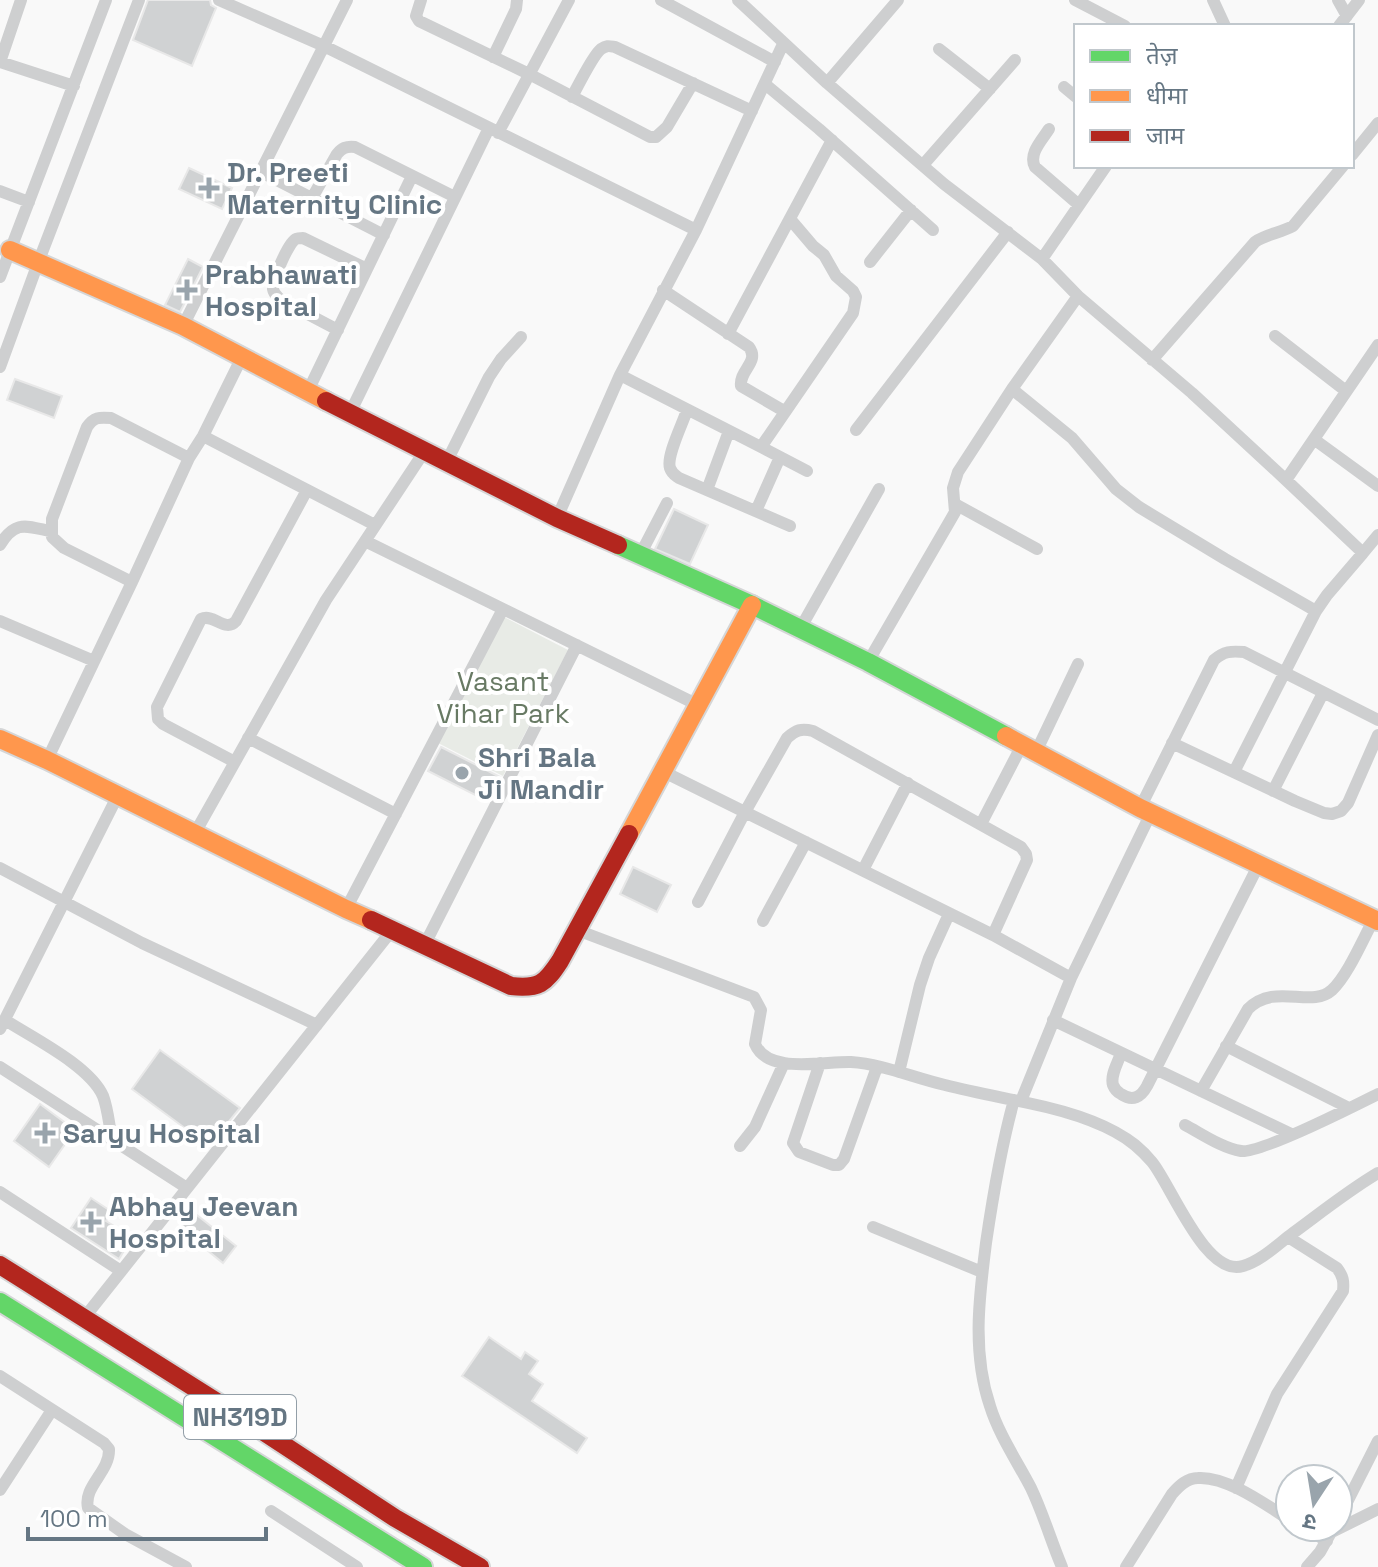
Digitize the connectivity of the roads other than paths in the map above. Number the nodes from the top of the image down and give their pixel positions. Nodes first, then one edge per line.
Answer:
1 (21, 0) edge
2 (106, 0) edge
3 (139, 0) edge
4 (219, 0) edge
5 (347, 0) edge
6 (421, 0) edge
7 (517, 0) edge
8 (569, 0) edge
9 (661, 0) edge
10 (738, 0) edge
11 (898, 0) edge
12 (1075, 0) edge
13 (1100, 0) edge
14 (1213, 0) edge
15 (1338, 0) edge
16 (1359, 0) edge
17 (1087, 7) junction
18 (1343, 21) edge
19 (1121, 24) edge
20 (1224, 24) edge
21 (783, 44) junction
22 (324, 46) junction
23 (939, 49) dead end
24 (493, 57) junction
25 (1015, 60) dead end
26 (0, 62) edge
27 (775, 62) junction
28 (529, 74) junction
29 (693, 83) junction
30 (827, 83) junction
31 (765, 84) junction
32 (74, 86) junction
33 (1064, 87) dead end
34 (990, 89) junction
35 (1074, 95) edge
36 (572, 97) junction
37 (752, 111) junction
38 (1378, 123) edge
39 (1049, 129) dead end
40 (493, 130) junction
41 (832, 140) junction
42 (1354, 153) edge
43 (923, 165) junction
44 (1105, 168) edge
45 (1341, 168) edge
46 (261, 172) junction
47 (412, 176) junction
48 (0, 191) edge
49 (455, 197) junction
50 (312, 198) junction
51 (29, 202) junction
52 (1079, 205) junction
53 (911, 210) junction
54 (790, 219) junction
55 (696, 230) junction
56 (933, 230) dead end
57 (1008, 232) junction
58 (384, 235) junction
59 (10, 250) junction
60 (1042, 259) junction
61 (870, 262) dead end
62 (38, 263) junction
63 (367, 269) junction
64 (0, 277) edge
65 (663, 290) junction
66 (1078, 296) junction
67 (183, 326) junction
68 (338, 330) junction
69 (728, 334) junction
70 (1275, 336) dead end
71 (521, 337) dead end
72 (1378, 345) edge
73 (242, 357) junction
74 (1152, 360) junction
75 (0, 367) edge
76 (620, 375) junction
77 (1012, 389) junction
78 (308, 391) junction
79 (1346, 391) junction
80 (687, 410) junction
81 (784, 411) junction
82 (350, 413) junction
83 (856, 430) dead end
84 (729, 431) junction
85 (203, 436) junction
86 (1315, 440) junction
87 (761, 447) junction
88 (424, 452) junction
89 (780, 457) junction
90 (189, 458) junction
91 (446, 463) junction
92 (807, 471) dead end
93 (1286, 480) junction
94 (1378, 486) edge
95 (879, 489) dead end
96 (307, 490) junction
97 (707, 490) junction
98 (667, 503) dead end
99 (955, 504) junction
100 (756, 511) junction
101 (557, 518) junction
102 (375, 525) junction
103 (790, 526) dead end
104 (50, 531) junction
105 (1378, 535) edge
106 (365, 541) junction
107 (0, 545) edge
108 (1037, 549) dead end
109 (1363, 553) junction
110 (640, 555) junction
111 (132, 582) junction
112 (752, 605) junction
113 (503, 609) junction
114 (1316, 611) junction
115 (0, 621) edge
116 (800, 629) junction
117 (577, 645) junction
118 (94, 661) junction
119 (868, 662) junction
120 (1078, 664) dead end
121 (1284, 673) junction
122 (1323, 693) junction
123 (698, 705) junction
124 (1378, 720) edge
125 (1378, 735) edge
126 (248, 738) junction
127 (0, 739) edge
128 (1172, 743) junction
129 (1029, 748) junction
130 (47, 760) junction
131 (235, 762) junction
132 (662, 771) junction
133 (1234, 772) junction
134 (908, 783) junction
135 (1273, 791) junction
136 (118, 795) junction
137 (1146, 811) junction
138 (745, 812) junction
139 (396, 814) junction
140 (981, 824) junction
141 (195, 833) junction
142 (806, 842) junction
143 (1259, 864) junction
144 (0, 868) edge
145 (863, 870) junction
146 (64, 902) junction
147 (698, 902) dead end
148 (346, 909) junction
149 (949, 914) junction
150 (1376, 920) edge
151 (763, 921) dead end
152 (393, 929) junction
153 (577, 930) junction
154 (993, 935) junction
155 (425, 944) junction
156 (1071, 978) junction
157 (0, 994) edge
158 (14, 1000) junction
159 (1053, 1020) junction
160 (2, 1024) edge
161 (317, 1025) junction
162 (1226, 1046) junction
163 (1121, 1053) junction
164 (784, 1063) junction
165 (820, 1063) junction
166 (0, 1067) edge
167 (877, 1067) junction
168 (1155, 1070) junction
169 (899, 1072) junction
170 (1201, 1091) junction
171 (1378, 1094) edge
172 (1017, 1101) junction
173 (1349, 1108) junction
174 (1185, 1125) dead end
175 (1291, 1134) junction
176 (112, 1139) junction
177 (740, 1146) dead end
178 (1378, 1173) edge
179 (187, 1188) junction
180 (0, 1192) edge
181 (873, 1227) dead end
182 (1288, 1237) junction
183 (0, 1265) edge
184 (121, 1271) junction
185 (982, 1272) junction
186 (0, 1302) edge
187 (84, 1318) junction
188 (0, 1376) edge
189 (52, 1410) junction
190 (1378, 1441) edge
191 (1236, 1488) junction
192 (1354, 1488) edge
193 (0, 1490) edge
194 (1378, 1509) edge
195 (271, 1511) dead end
196 (1274, 1511) edge
197 (1354, 1520) edge
198 (1325, 1543) edge
199 (186, 1567) edge
200 (357, 1567) edge
201 (423, 1567) edge
202 (480, 1567) edge
203 (1062, 1567) edge
204 (1126, 1567) edge
205 (1307, 1567) edge

1 - 26 street
2 - 32 street
3 - 62 street
4 - 22 street
5 - 22 street
6 - 24 street
7 - 24 street
8 - 28 street
9 - 27 street
10 - 21 street
11 - 30 street
12 - 17 street
13 - 17 street
14 - 20 street
15 - 18 street
16 - 18 street
17 - 19 street
21 - 27 street
21 - 30 street
22 - 40 street
22 - 46 street
23 - 34 street
24 - 28 street
25 - 34 street
26 - 32 street
27 - 31 street
28 - 36 street
28 - 40 street
29 - 36 street
29 - 36 street
29 - 37 street
30 - 43 street
31 - 37 street
31 - 41 street
32 - 51 street
33 - 35 street
34 - 43 street
37 - 55 street
38 - 42 street
39 - 52 street
40 - 49 street
40 - 55 street
41 - 53 street
41 - 54 street
43 - 57 street
44 - 52 street
45 - 74 street
46 - 50 street
46 - 67 street
47 - 49 street
47 - 50 street
47 - 58 street
48 - 51 street
49 - 82 street
50 - 58 street
51 - 59 street
52 - 60 street
53 - 56 street
53 - 61 street
54 - 69 street
54 - 81 street
55 - 65 street
57 - 60 street
57 - 83 street
58 - 63 street
59 - 62 main road
59 - 64 street
60 - 66 street
62 - 67 main road
62 - 75 street
63 - 68 street
63 - 68 street
65 - 69 street
65 - 76 street
66 - 74 street
66 - 77 street
67 - 73 main road
68 - 78 street
69 - 81 street
70 - 79 street
71 - 91 street
72 - 79 street
73 - 78 main road
73 - 85 street
74 - 93 street
76 - 80 street
76 - 101 street
77 - 99 street
77 - 114 street
78 - 82 main road
79 - 86 street
80 - 84 street
80 - 97 street
81 - 87 street
82 - 88 main road
84 - 87 street
84 - 97 street
85 - 90 street
85 - 96 street
86 - 93 street
86 - 94 street
87 - 89 street
88 - 91 main road
88 - 102 street
89 - 92 street
89 - 100 street
90 - 104 street
90 - 111 street
91 - 101 main road
93 - 109 street
95 - 116 street
96 - 102 street
96 - 131 street
97 - 100 street
98 - 110 street
99 - 108 street
99 - 119 street
100 - 103 street
101 - 110 main road
102 - 106 street
104 - 107 street
104 - 111 street
105 - 109 street
106 - 113 street
106 - 126 street
109 - 114 street
110 - 112 main road
111 - 118 street
112 - 116 main road
112 - 123 main road
113 - 117 street
113 - 139 street
114 - 121 street
115 - 118 street
116 - 119 main road
117 - 123 street
117 - 155 street
118 - 130 street
119 - 129 main road
120 - 129 street
121 - 122 street
121 - 128 street
121 - 133 street
122 - 124 street
122 - 135 street
123 - 132 main road
125 - 135 street
126 - 131 street
126 - 139 street
127 - 130 main road
128 - 133 street
128 - 137 street
129 - 137 main road
129 - 140 street
130 - 136 main road
131 - 141 street
132 - 138 street
132 - 153 main road
133 - 135 street
134 - 138 street
134 - 140 street
134 - 145 street
136 - 141 main road
136 - 146 street
137 - 143 main road
137 - 156 street
138 - 142 street
138 - 147 street
139 - 148 street
140 - 154 street
141 - 148 main road
142 - 145 street
142 - 151 street
143 - 150 main road
143 - 168 street
144 - 146 street
145 - 149 street
146 - 158 street
146 - 161 street
148 - 152 main road
149 - 154 street
149 - 169 street
150 - 162 street
152 - 155 main road
152 - 161 street
153 - 155 main road
153 - 164 street
154 - 156 street
156 - 159 street
157 - 158 street
158 - 160 street
159 - 163 street
159 - 172 street
160 - 176 street
161 - 179 street
162 - 170 street
162 - 173 street
163 - 168 street
163 - 168 street
164 - 165 street
164 - 177 street
165 - 167 street
165 - 167 street
166 - 176 street
167 - 169 street
168 - 170 street
169 - 172 street
170 - 175 street
171 - 173 street
172 - 182 street
172 - 185 street
173 - 175 street
174 - 175 street
176 - 179 street
178 - 182 street
179 - 184 street
180 - 184 street
181 - 185 street
182 - 191 street
183 - 187 main road, NH319D
184 - 187 street
185 - 203 street
186 - 201 main road
187 - 202 main road, NH319D
188 - 189 street
189 - 193 street
189 - 199 street
190 - 192 street
191 - 196 street
191 - 204 street
194 - 197 street
195 - 200 street
198 - 205 street

